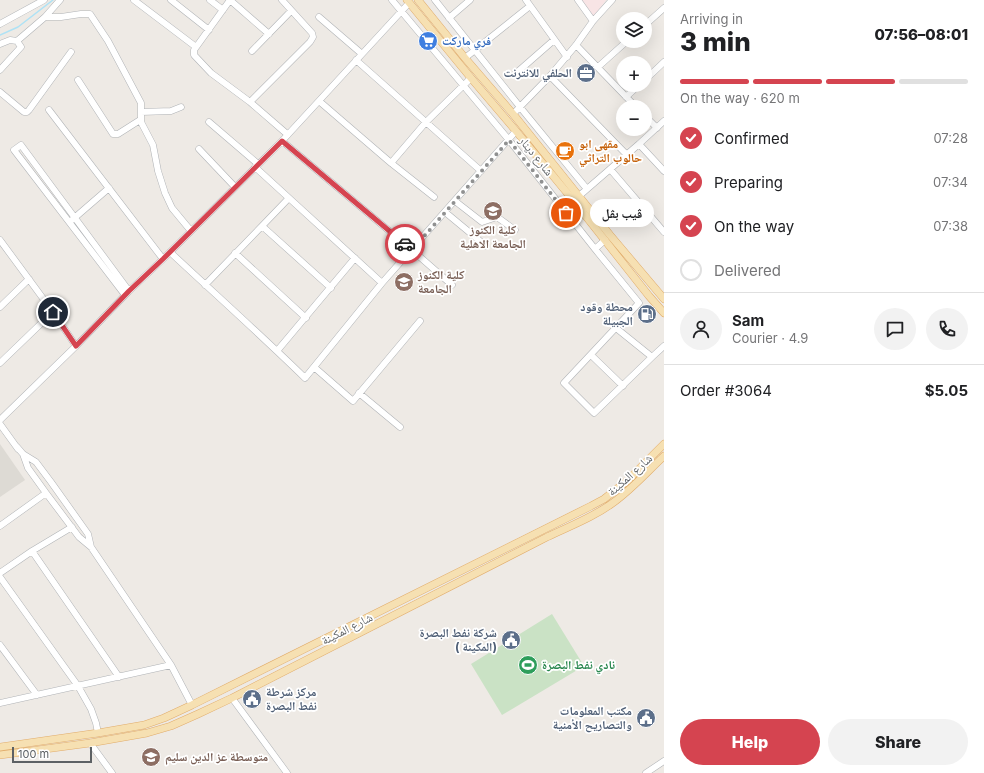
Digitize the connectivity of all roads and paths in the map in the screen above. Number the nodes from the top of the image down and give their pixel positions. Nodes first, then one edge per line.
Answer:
1 (44, 0) edge
2 (60, 0) edge
3 (134, 0) edge
4 (171, 0) edge
5 (210, 0) edge
6 (230, 0) edge
7 (282, 0) edge
8 (392, 0) edge
9 (418, 0) edge
10 (435, 0) edge
11 (470, 0) edge
12 (526, 0) edge
13 (578, 0) edge
14 (612, 0) edge
15 (408, 1) edge
16 (530, 6) junction
17 (664, 8) edge
18 (223, 10) junction
19 (291, 11) junction
20 (401, 11) junction
21 (46, 17) junction
22 (319, 17) dead end
23 (449, 18) junction
24 (652, 19) edge
25 (593, 20) junction
26 (0, 24) edge
27 (209, 30) junction
28 (269, 34) junction
29 (554, 40) junction
30 (17, 41) junction
31 (0, 44) edge
32 (576, 45) junction
33 (196, 47) junction
34 (619, 48) edge
35 (252, 51) dead end
36 (475, 51) junction
37 (71, 52) dead end
38 (362, 54) junction
39 (567, 57) junction
40 (466, 58) junction
41 (356, 60) junction
42 (664, 62) edge
43 (598, 67) junction
44 (0, 70) edge
45 (652, 73) edge
46 (514, 75) dead end
47 (550, 76) junction
48 (471, 78) junction
49 (78, 80) dead end
50 (463, 86) junction
51 (0, 92) edge
52 (631, 92) edge
53 (626, 97) junction
54 (629, 100) edge
55 (319, 101) junction
56 (250, 102) junction
57 (180, 107) dead end
58 (520, 107) junction
59 (49, 110) dead end
60 (141, 112) junction
61 (513, 114) junction
62 (140, 120) junction
63 (664, 121) edge
64 (209, 122) dead end
65 (426, 122) junction
66 (652, 123) edge
67 (657, 128) junction
68 (516, 131) junction
69 (287, 134) junction
70 (509, 140) junction
71 (282, 141) junction
72 (639, 144) junction
73 (199, 149) dead end
74 (627, 155) junction
75 (392, 163) junction
76 (257, 165) junction
77 (610, 169) junction
78 (481, 171) junction
79 (664, 171) edge
80 (235, 187) junction
81 (109, 188) junction
82 (587, 189) junction
83 (579, 196) junction
84 (434, 197) dead end
85 (289, 198) junction
86 (455, 201) junction
87 (445, 212) junction
88 (72, 220) junction
89 (262, 226) junction
90 (515, 230) dead end
91 (191, 231) junction
92 (664, 232) edge
93 (605, 240) junction
94 (1, 245) edge
95 (486, 246) dead end
96 (595, 249) junction
97 (412, 250) junction
98 (170, 252) junction
99 (235, 253) junction
100 (355, 258) junction
101 (163, 259) junction
102 (29, 279) junction
103 (382, 283) junction
104 (205, 285) junction
105 (452, 285) dead end
106 (331, 288) junction
107 (127, 293) junction
108 (664, 299) edge
109 (0, 307) edge
110 (53, 312) junction
111 (664, 313) edge
112 (306, 318) junction
113 (420, 321) dead end
114 (616, 328) junction
115 (76, 346) junction
116 (664, 346) edge
117 (278, 351) junction
118 (591, 355) junction
119 (652, 357) junction
120 (0, 363) edge
121 (314, 367) junction
122 (623, 386) junction
123 (360, 393) junction
124 (0, 420) edge
125 (0, 424) edge
126 (400, 427) dead end
127 (664, 444) edge
128 (23, 454) junction
129 (664, 456) edge
130 (46, 493) junction
131 (0, 526) edge
132 (72, 526) junction
133 (91, 547) junction
134 (32, 551) junction
135 (0, 574) edge
136 (452, 576) junction
137 (0, 577) edge
138 (456, 583) junction
139 (0, 645) edge
140 (171, 666) junction
141 (119, 677) junction
142 (78, 686) junction
143 (37, 695) junction
144 (232, 698) junction
145 (0, 704) edge
146 (192, 706) junction
147 (98, 733) junction
148 (90, 743) junction
149 (0, 747) edge
150 (0, 755) edge
151 (664, 760) edge
152 (112, 773) edge
153 (287, 773) edge
154 (646, 773) edge

1 - 26 street
2 - 21 street
3 - 33 street
4 - 27 street
5 - 18 street
6 - 18 street
6 - 28 street
7 - 19 street
8 - 20 street
9 - 40 main road, شارع دينار
10 - 23 street
11 - 23 street
12 - 16 street
13 - 25 street
14 - 25 street
15 - 20 street
15 - 48 main road, شارع دينار
16 - 29 street
16 - 36 street
17 - 24 street
18 - 27 street
19 - 28 street
19 - 56 street
20 - 38 street
20 - 50 street
21 - 30 street
21 - 60 street
22 - 38 street
23 - 36 street
25 - 32 street
27 - 33 street
28 - 35 street
29 - 39 street
29 - 46 street
30 - 31 street
30 - 44 street
32 - 39 street
32 - 43 street
33 - 56 street
34 - 43 street
36 - 40 street
36 - 58 street
37 - 51 street
38 - 41 street
39 - 47 street
40 - 61 main road, شارع دينار
41 - 55 street
41 - 65 street
42 - 45 street
43 - 53 street
47 - 58 street
47 - 74 street
48 - 50 street
48 - 68 main road, شارع دينار
49 - 62 street
50 - 65 street
50 - 70 street
52 - 53 street
53 - 54 street
55 - 69 street
55 - 75 street
56 - 69 street
57 - 60 street
58 - 61 street
58 - 82 street
59 - 81 street
60 - 62 street
61 - 83 main road, شارع دينار
62 - 91 street
63 - 67 street
64 - 76 street
65 - 75 street
65 - 78 street
66 - 67 street
67 - 72 street
68 - 70 street
68 - 93 main road, شارع دينار
69 - 71 street
70 - 78 street
70 - 96 street
71 - 76 street
71 - 97 street
72 - 74 street
72 - 79 street
73 - 80 street
74 - 77 street
75 - 84 street
76 - 80 street
76 - 85 street
77 - 82 street
77 - 92 street
78 - 86 street
80 - 91 street
81 - 88 street
81 - 101 street
82 - 83 street
83 - 108 main road, شارع دينار
85 - 89 street
85 - 100 street
86 - 87 street
86 - 90 street
87 - 95 street
87 - 97 street
88 - 88 street
88 - 107 street
89 - 99 street
89 - 106 street
91 - 98 street
93 - 96 street
93 - 111 main road, شارع دينار
94 - 102 street
96 - 114 street
97 - 103 street
97 - 105 street
98 - 101 street
98 - 104 street
99 - 104 street
99 - 112 street
100 - 103 street
100 - 106 street
101 - 107 street
102 - 109 street
102 - 110 street
103 - 121 street
104 - 117 street
106 - 112 street
107 - 115 street
110 - 115 street
110 - 120 street
112 - 117 street
113 - 123 street
114 - 118 street
114 - 119 street
115 - 124 street
116 - 119 street
117 - 121 street
118 - 122 street
118 - 122 street
119 - 122 street
121 - 123 street
123 - 126 street
125 - 128 street
127 - 136 main road, شارع المكينة
128 - 130 street
128 - 133 street
129 - 138 main road, شارع المكينة
130 - 131 street
130 - 132 street
132 - 133 street
132 - 134 street
133 - 140 street
134 - 135 street
134 - 141 street
136 - 138 main road
136 - 146 main road, شارع المكينة
137 - 142 street
138 - 144 main road, شارع المكينة
139 - 143 street
140 - 141 street
140 - 146 street
141 - 142 street
142 - 143 street
142 - 147 street
143 - 145 street
144 - 148 main road, شارع المكينة
144 - 153 street
146 - 147 main road, شارع المكينة
147 - 149 main road, شارع المكينة
148 - 150 main road, شارع المكينة
148 - 152 street
151 - 154 street

